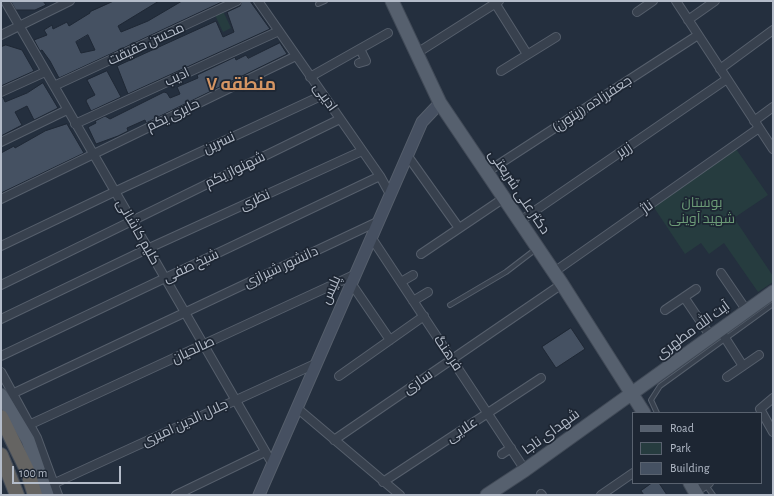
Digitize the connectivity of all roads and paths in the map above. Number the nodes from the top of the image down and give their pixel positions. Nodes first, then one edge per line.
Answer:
1 (5, 1) edge
2 (70, 1) edge
3 (238, 1) edge
4 (258, 1) edge
5 (325, 1) edge
6 (392, 1) edge
7 (397, 1) edge
8 (653, 1) edge
9 (676, 1) edge
10 (715, 1) edge
11 (497, 2) edge
12 (318, 4) dead end
13 (637, 12) dead end
14 (688, 20) junction
15 (19, 26) junction
16 (773, 30) edge
17 (279, 31) junction
18 (388, 33) dead end
19 (1, 35) edge
20 (698, 35) junction
21 (556, 37) dead end
22 (360, 49) junction
23 (419, 52) junction
24 (527, 54) junction
25 (296, 56) junction
26 (360, 63) dead end
27 (720, 69) junction
28 (501, 71) dead end
29 (45, 72) junction
30 (310, 76) junction
31 (727, 79) junction
32 (54, 86) junction
33 (1, 92) edge
34 (323, 95) junction
35 (440, 103) junction
36 (773, 107) edge
37 (67, 110) junction
38 (340, 119) junction
39 (754, 121) junction
40 (75, 124) junction
41 (759, 128) junction
42 (1, 142) edge
43 (773, 149) edge
44 (362, 151) junction
45 (93, 154) junction
46 (407, 155) junction
47 (487, 172) junction
48 (380, 176) junction
49 (114, 192) junction
50 (390, 194) junction
51 (504, 198) junction
52 (1, 199) edge
53 (131, 221) junction
54 (520, 221) junction
55 (377, 222) junction
56 (460, 228) junction
57 (371, 237) junction
58 (1, 246) edge
59 (538, 248) junction
60 (147, 249) junction
61 (421, 254) dead end
62 (554, 272) junction
63 (721, 273) dead end
64 (413, 275) dead end
65 (164, 278) junction
66 (352, 279) junction
67 (400, 282) junction
68 (562, 284) junction
69 (1, 285) edge
70 (696, 289) dead end
71 (428, 292) dead end
72 (773, 292) edge
73 (684, 297) junction
74 (414, 301) junction
75 (773, 304) edge
76 (450, 305) dead end
77 (665, 310) dead end
78 (746, 311) junction
79 (184, 312) junction
80 (424, 316) junction
81 (1, 320) edge
82 (719, 335) junction
83 (390, 340) junction
84 (203, 346) junction
85 (759, 355) dead end
86 (1, 356) edge
87 (452, 359) junction
88 (315, 364) junction
89 (743, 366) junction
90 (1, 372) edge
91 (339, 376) dead end
92 (727, 377) dead end
93 (541, 378) dead end
94 (8, 394) edge
95 (632, 394) junction
96 (773, 398) edge
97 (235, 400) junction
98 (297, 408) junction
99 (643, 412) edge
100 (657, 412) edge
101 (762, 412) edge
102 (488, 413) junction
103 (762, 413) edge
104 (1, 417) edge
105 (31, 424) junction
106 (773, 432) edge
107 (334, 440) junction
108 (511, 448) junction
109 (265, 452) junction
110 (502, 454) dead end
111 (1, 455) edge
112 (272, 463) junction
113 (521, 473) junction
114 (632, 474) edge
115 (383, 482) junction
116 (55, 483) junction
117 (699, 488) edge
118 (18, 495) edge
119 (35, 495) edge
120 (47, 495) edge
121 (58, 495) edge
122 (176, 495) edge
123 (259, 495) edge
124 (400, 495) edge
125 (487, 495) edge
126 (496, 495) edge
127 (601, 495) edge
128 (713, 495) edge

1 - 15 street, کلیم کاشانی
2 - 15 street
3 - 32 street, محسن حقیقت
4 - 17 street, ادیبی
5 - 12 lane
6 - 23 main road, دکتر علی شریعتی
7 - 23 lane
8 - 13 street
9 - 14 street
10 - 14 street
11 - 23 street
11 - 24 street
14 - 20 street
15 - 19 street
15 - 29 street, کلیم کاشانی
16 - 27 street
17 - 25 street, ادیبی
17 - 40 street, ادیب
18 - 22 street
20 - 27 street
20 - 47 street, جعفرزاده (زیتون)
21 - 24 street
22 - 26 street
22 - 30 street
23 - 35 main road, دکتر علی شریعتی
24 - 28 street
25 - 30 street, ادیبی
25 - 45 street, حایری یکم
27 - 31 street
29 - 32 street, کلیم کاشانی
29 - 33 street
30 - 34 street, ادیبی
31 - 39 street
31 - 54 street, زریر
32 - 37 street, کلیم کاشانی
34 - 38 street, ادیبی
34 - 49 street, نسرین
35 - 46 main road, پلیس
35 - 47 main road, دکتر علی شریعتی
36 - 39 street
37 - 40 street, کلیم کاشانی
37 - 42 street
38 - 44 street, ادیبی
38 - 53 street, شهنواز یکم
39 - 41 street
40 - 45 street, کلیم کاشانی
41 - 43 street
41 - 62 street, ناژ
44 - 48 street, ادیبی
44 - 60 street, نظری
45 - 49 street, کلیم کاشانی
45 - 52 street, حایری یکم
46 - 50 main road, پلیس
46 - 56 street
47 - 51 main road, دکتر علی شریعتی
48 - 50 street, ادیبی
48 - 65 street, شیخ صفی
49 - 53 street, کلیم کاشانی
49 - 58 street, نسرین
50 - 55 main road, پلیس
51 - 54 main road, دکتر علی شریعتی
51 - 56 street
53 - 60 street, کلیم کاشانی
53 - 69 street, شهنواز یکم
54 - 59 main road, دکتر علی شریعتی
55 - 57 main road, پلیس
55 - 79 street, دانشور شیرازی
56 - 61 street
57 - 66 main road, پلیس
57 - 67 street, فرهنگ
59 - 62 main road, دکتر علی شریعتی
59 - 76 lane
60 - 65 street, کلیم کاشانی
60 - 81 street, نظری
62 - 68 main road, دکتر علی شریعتی
63 - 78 street
64 - 67 street
65 - 79 street, کلیم کاشانی
65 - 86 street, شیخ صفی
66 - 83 street
66 - 84 street, صالحیان
66 - 88 main road, پلیس
67 - 74 street, فرهنگ
68 - 87 street, ساری
68 - 95 main road, دکتر علی شریعتی
70 - 73 street
71 - 74 street
72 - 78 main road, آیت الله مطهری
73 - 77 street
73 - 82 street
74 - 80 street, فرهنگ
75 - 82 lane
78 - 82 main road, آیت الله مطهری
79 - 84 street, کلیم کاشانی
79 - 94 street, دانشور شیرازی
80 - 83 street
80 - 87 street, فرهنگ
82 - 89 street
82 - 95 main road, آیت الله مطهری
82 - 100 lane
83 - 91 street
84 - 97 street, کلیم کاشانی
84 - 105 street, صالحیان
85 - 89 street
87 - 102 street, فرهنگ
87 - 107 street, ساری
88 - 97 street, جلال الدین امیری
88 - 98 main road, پلیس
89 - 92 street
90 - 94 street
93 - 102 street, علایی
94 - 105 street
94 - 120 main road
95 - 99 main road, دکتر علی شریعتی
95 - 113 main road, شهدای ناجا
96 - 101 street
97 - 109 street, کلیم کاشانی
97 - 116 street, جلال الدین امیری
98 - 107 street
98 - 112 main road, پلیس
102 - 108 street, فرهنگ
102 - 115 street, علایی
103 - 106 street
104 - 119 highway
105 - 116 street
107 - 115 street
108 - 110 street
108 - 113 street, فرهنگ
109 - 112 street, کلیم کاشانی
109 - 122 street
111 - 118 highway
112 - 123 main road, پلیس
113 - 125 main road, شهدای ناجا
113 - 126 main road
114 - 127 street
115 - 124 street
116 - 121 street
117 - 128 lane

